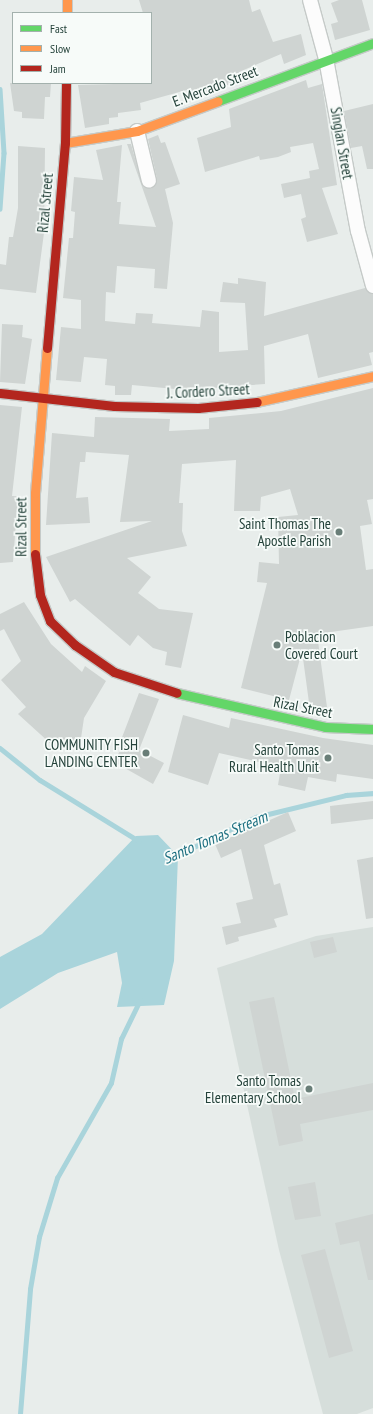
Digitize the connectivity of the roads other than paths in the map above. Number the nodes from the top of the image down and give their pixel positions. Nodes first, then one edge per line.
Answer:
1 (67, 0) edge
2 (310, 0) edge
3 (67, 12) edge
4 (373, 43) edge
5 (326, 59) junction
6 (66, 84) edge
7 (137, 131) junction
8 (65, 143) junction
9 (149, 181) dead end
10 (373, 286) edge
11 (373, 376) edge
12 (0, 393) edge
13 (42, 395) junction
14 (373, 729) edge

1 - 3 street
2 - 5 street, Singian Street
4 - 5 street, E. Mercado Street
5 - 7 street, E. Mercado Street
5 - 10 street, Singian Street
6 - 8 street, Rizal Street
7 - 8 street, E. Mercado Street
7 - 9 street
8 - 13 street, Rizal Street
11 - 13 street, J. Cordero Street
12 - 13 street, J. Cordero Street
13 - 14 street, Rizal Street

